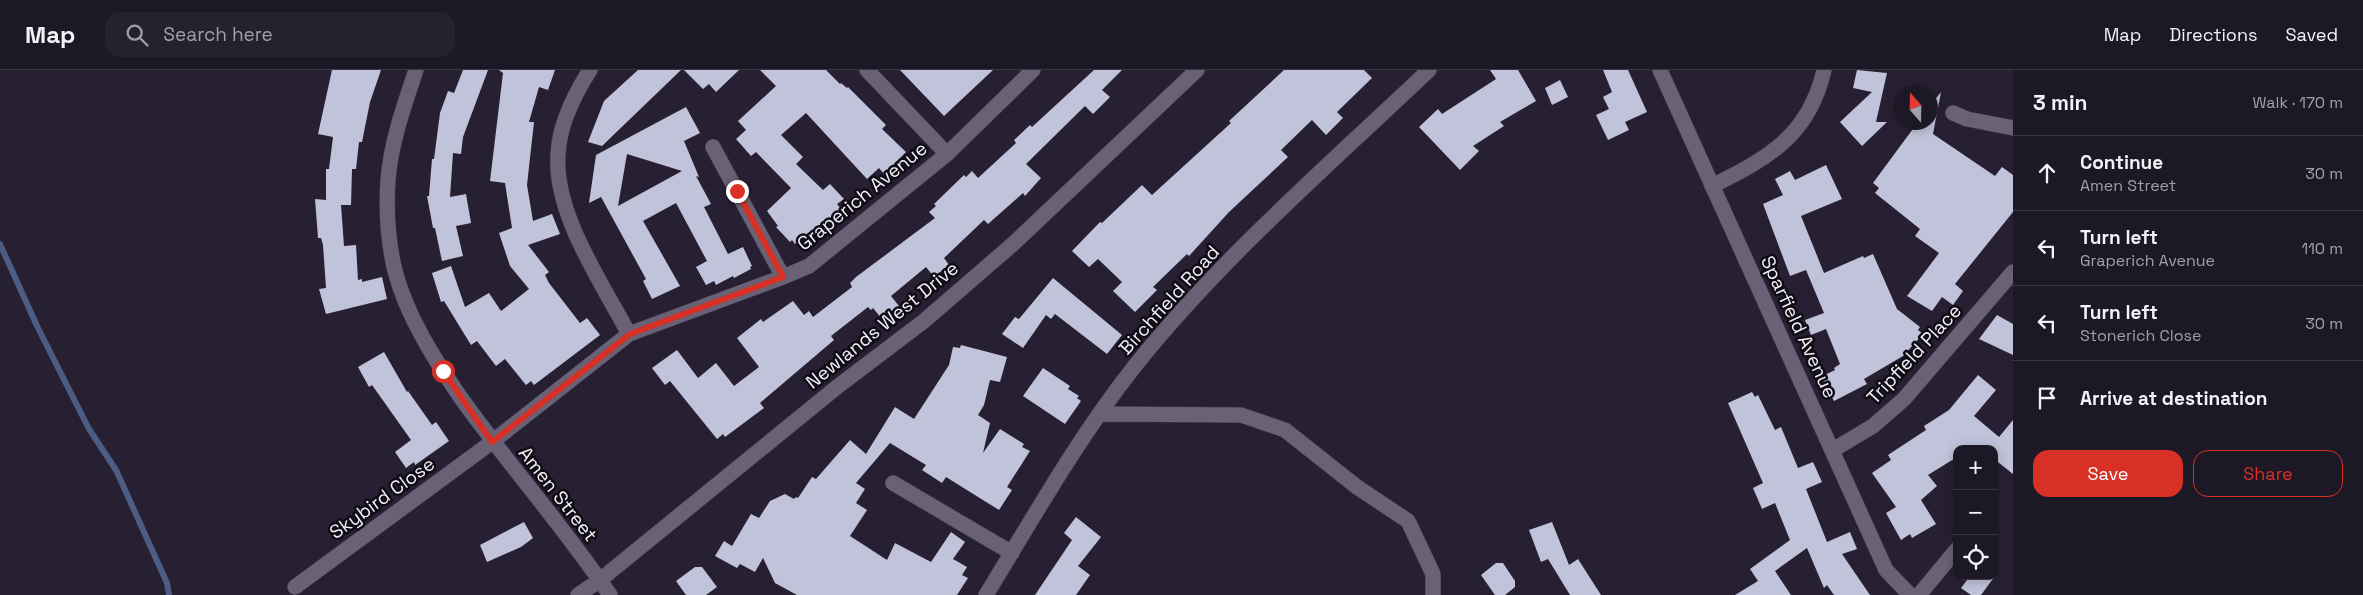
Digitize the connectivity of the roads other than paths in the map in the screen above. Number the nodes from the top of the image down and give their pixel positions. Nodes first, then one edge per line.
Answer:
1 (416, 70) edge
2 (590, 70) edge
3 (867, 70) edge
4 (1032, 70) edge
5 (1197, 70) edge
6 (1429, 70) edge
7 (1660, 70) edge
8 (1824, 70) edge
9 (1953, 112) dead end
10 (2013, 128) edge
11 (713, 147) dead end
12 (947, 154) junction
13 (1712, 186) junction
14 (2013, 272) edge
15 (783, 277) junction
16 (630, 334) junction
17 (1100, 414) junction
18 (492, 442) junction
19 (1833, 450) junction
20 (893, 483) dead end
21 (1012, 553) junction
22 (1953, 555) edge
23 (600, 580) junction
24 (295, 587) dead end
25 (578, 595) edge
26 (610, 595) edge
27 (986, 595) edge
28 (1433, 595) edge
29 (1910, 595) edge
30 (1920, 595) edge

1 - 18 street, Amen Street
2 - 16 street
3 - 12 street
4 - 12 street, Graperich Avenue
5 - 23 street, Newlands West Drive
6 - 17 street, Birchfield Road
7 - 13 street, Sparfield Avenue
8 - 13 street
9 - 10 street
11 - 15 street
12 - 15 street, Graperich Avenue
13 - 19 street, Sparfield Avenue
14 - 19 street, Tripfield Place
15 - 16 street, Graperich Avenue
16 - 18 street, Graperich Avenue
17 - 21 street, Birchfield Road
17 - 28 street
18 - 23 street, Amen Street
18 - 24 street, Skybird Close
19 - 29 street, Sparfield Avenue
20 - 21 street
21 - 27 street, Birchfield Road
22 - 30 street
23 - 25 street, Newlands West Drive
23 - 26 street, Amen Street

